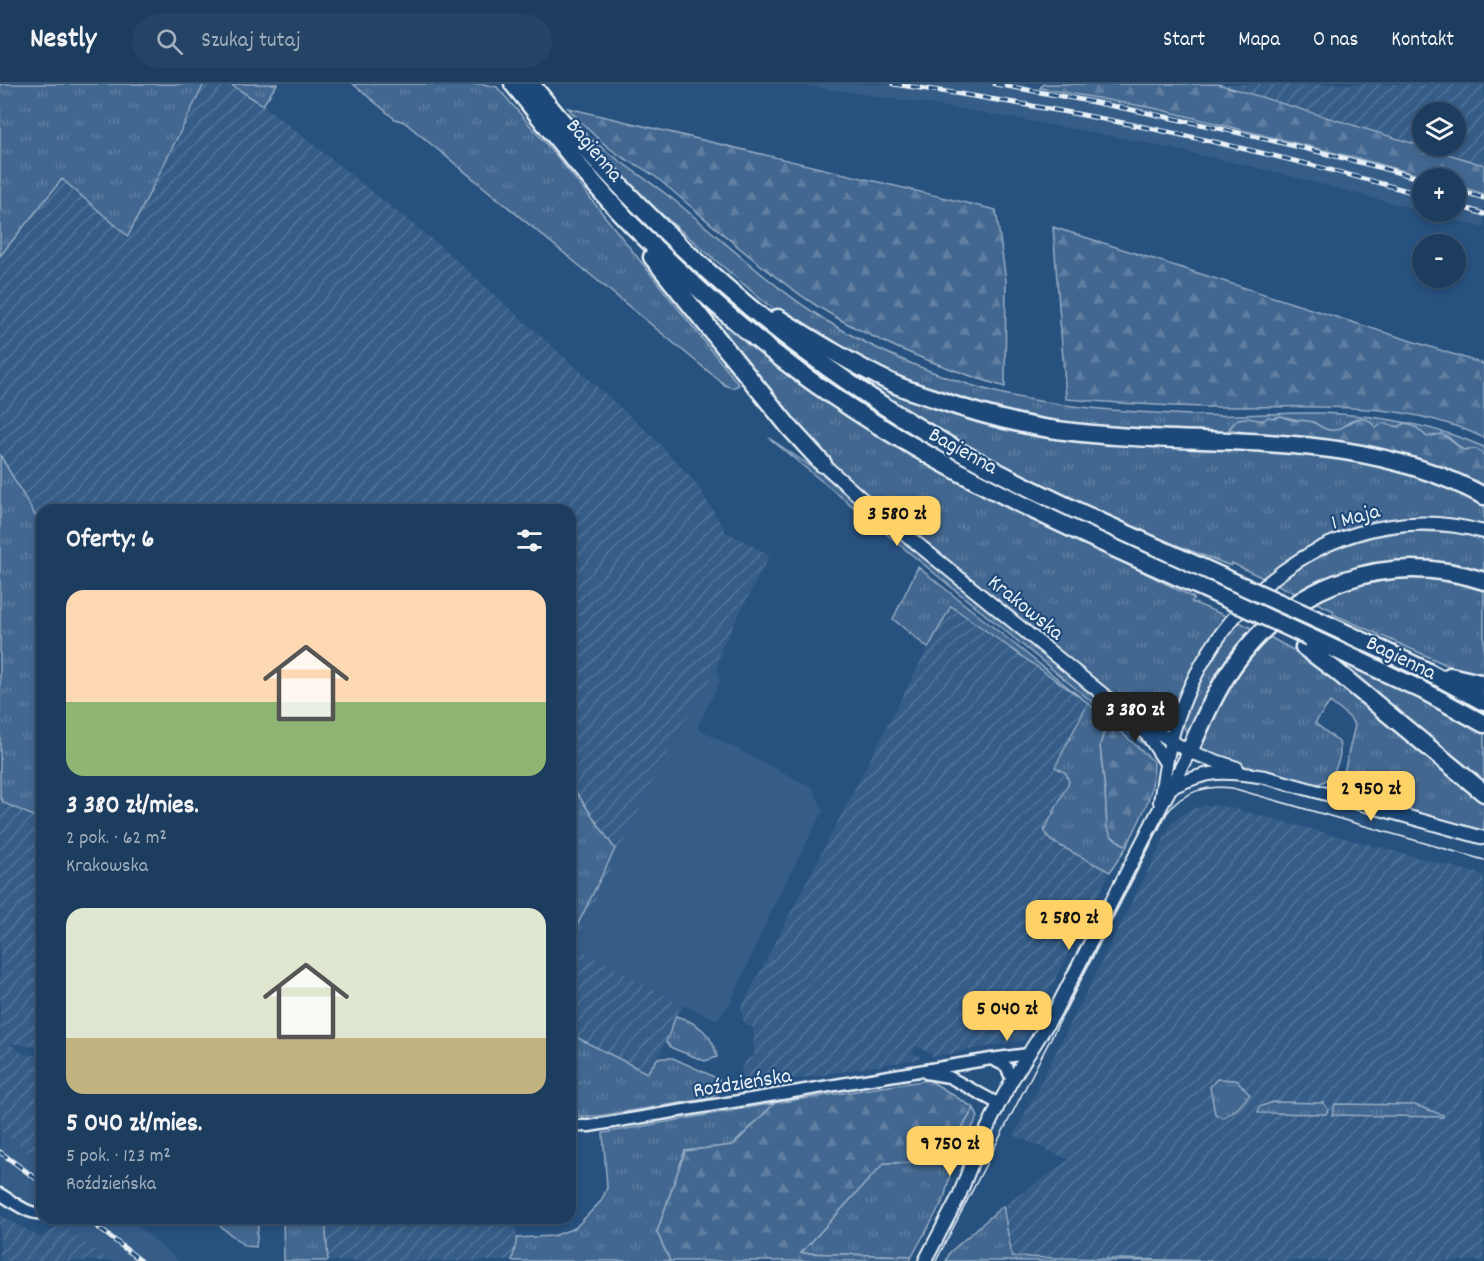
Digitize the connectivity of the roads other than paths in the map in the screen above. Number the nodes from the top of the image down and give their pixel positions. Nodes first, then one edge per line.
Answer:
1 (525, 87) edge
2 (632, 225) junction
3 (721, 283) junction
4 (824, 464) joint
5 (1484, 496) edge
6 (1484, 532) edge
7 (1484, 580) edge
8 (1253, 603) junction
9 (1306, 642) junction
10 (1421, 668) junction
11 (1484, 684) edge
12 (1484, 702) edge
13 (1121, 710) junction
14 (1484, 724) edge
15 (1171, 740) junction
16 (1189, 752) junction
17 (1166, 763) junction
18 (1265, 777) junction
19 (1172, 788) junction
20 (1484, 793) edge
21 (1159, 809) junction
22 (1484, 838) edge
23 (1028, 1053) junction
24 (991, 1059) junction
25 (920, 1071) junction
26 (1012, 1080) junction
27 (999, 1104) junction
28 (576, 1126) edge
29 (0, 1194) edge
30 (36, 1213) edge
31 (925, 1261) edge

1 - 2 main road, Bagienna
1 - 3 main road, Bagienna
2 - 4 main road
2 - 8 main road, Bagienna, bridge
3 - 5 main road
3 - 10 main road, Bagienna, bridge
4 - 13 street, Krakowska
6 - 8 street, 1 Maja
7 - 16 main road
8 - 9 main road, Bagienna, bridge
8 - 15 street, 1 Maja
9 - 14 main road, Bagienna
9 - 20 main road
10 - 11 main road
10 - 12 main road, Bagienna
13 - 15 street, Krakowska
13 - 17 street, Krakowska
15 - 16 street, Krakowska
15 - 17 street, 1 Maja
16 - 18 street, Krakowska
16 - 19 street
17 - 21 street, 1 Maja
18 - 19 street
18 - 22 street
19 - 21 street
21 - 23 street
23 - 24 street, Roździeńska
23 - 26 street
24 - 25 street, Roździeńska
24 - 26 street
25 - 27 street, Roździeńska
25 - 28 street, Roździeńska
26 - 27 street
27 - 31 street
29 - 30 street

